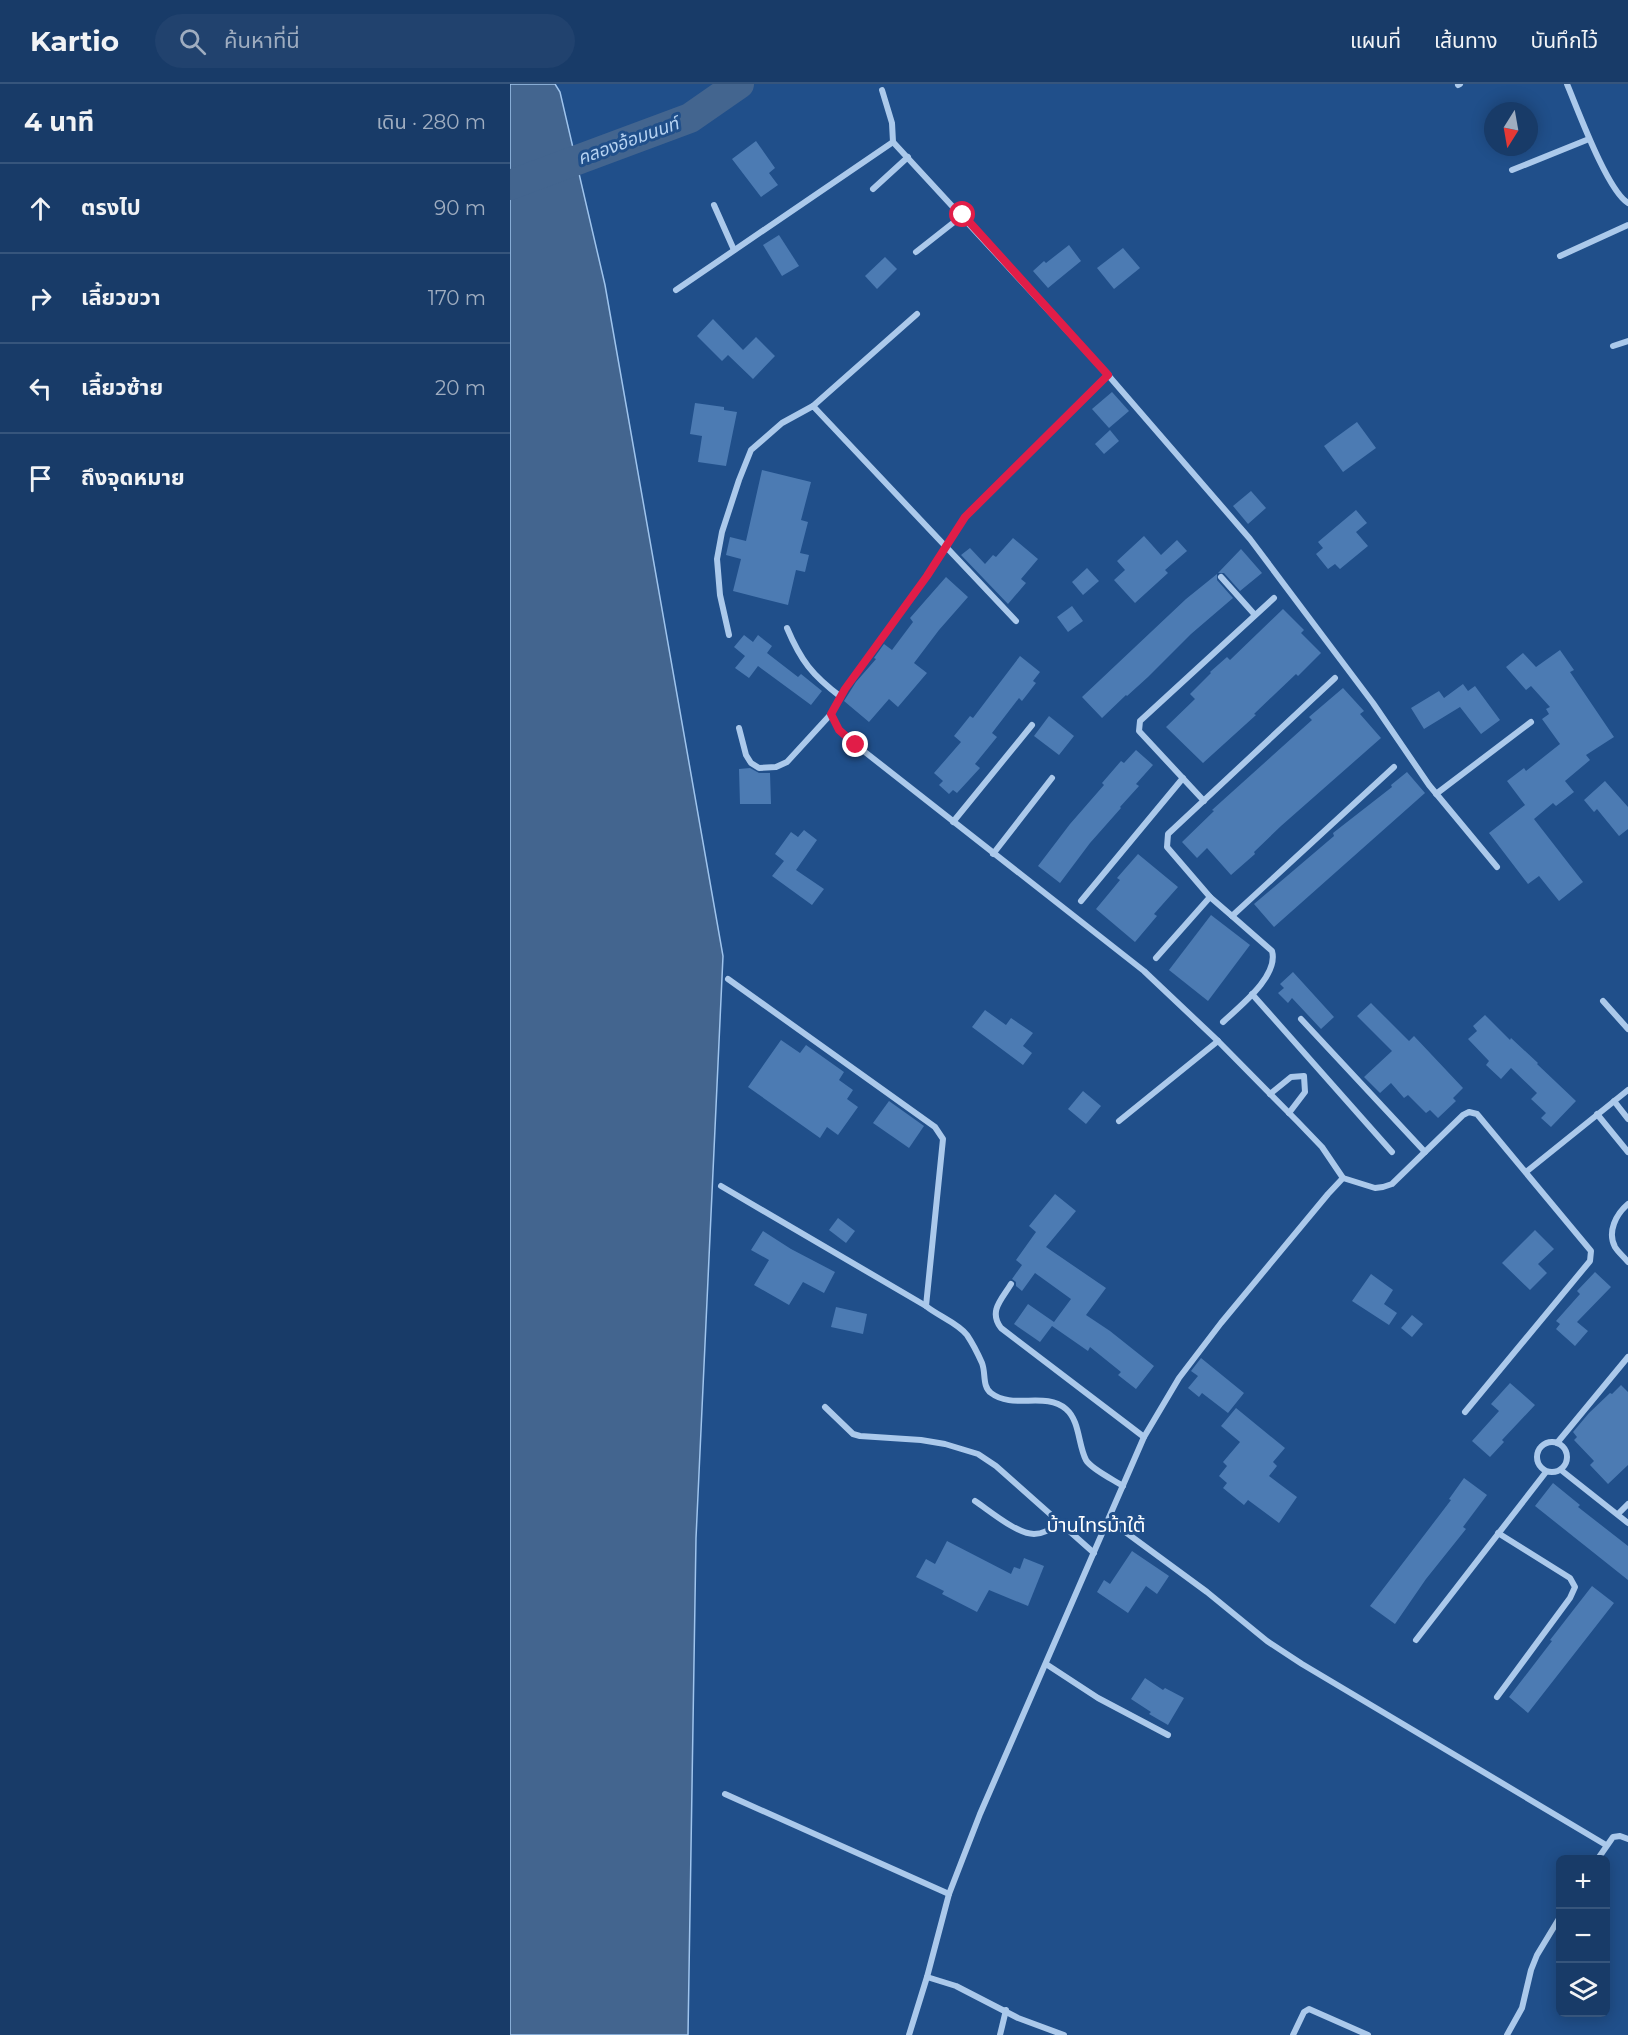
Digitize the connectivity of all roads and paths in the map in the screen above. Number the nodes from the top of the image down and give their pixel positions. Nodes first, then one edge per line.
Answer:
1 (1567, 84) edge
2 (882, 90) dead end
3 (1589, 139) junction
4 (893, 142) junction
5 (908, 157) junction
6 (1512, 170) dead end
7 (873, 189) dead end
8 (1628, 203) edge
9 (714, 205) dead end
10 (963, 215) junction
11 (1628, 225) edge
12 (734, 250) junction
13 (916, 252) dead end
14 (1560, 256) dead end
15 (676, 290) dead end
16 (917, 314) dead end
17 (1628, 340) edge
18 (1613, 346) dead end
19 (1108, 375) junction
20 (813, 406) junction
21 (945, 547) junction
22 (1221, 577) dead end
23 (1274, 598) dead end
24 (1255, 615) junction
25 (1016, 621) dead end
26 (788, 628) dead end
27 (729, 635) dead end
28 (1335, 678) dead end
29 (841, 697) junction
30 (831, 714) junction
31 (1531, 722) dead end
32 (1032, 725) dead end
33 (738, 728) dead end
34 (1394, 767) dead end
35 (1052, 778) dead end
36 (1183, 778) junction
37 (1436, 794) junction
38 (1204, 801) junction
39 (954, 822) junction
40 (993, 854) junction
41 (1497, 867) dead end
42 (1210, 897) junction
43 (1081, 901) dead end
44 (1232, 916) junction
45 (1156, 958) dead end
46 (728, 979) dead end
47 (1252, 994) junction
48 (1604, 1002) dead end
49 (1302, 1019) dead end
50 (1223, 1022) dead end
51 (1628, 1029) edge
52 (1218, 1041) junction
53 (1315, 1065) junction
54 (1304, 1076) junction
55 (1628, 1090) edge
56 (1270, 1094) junction
57 (1614, 1101) junction
58 (1289, 1113) junction
59 (1598, 1114) junction
60 (1628, 1119) edge
61 (1119, 1121) dead end
62 (1392, 1152) dead end
63 (1425, 1152) junction
64 (1628, 1152) edge
65 (1526, 1172) junction
66 (1343, 1178) junction
67 (721, 1186) dead end
68 (1628, 1204) edge
69 (1628, 1262) edge
70 (1011, 1284) dead end
71 (926, 1306) junction
72 (1628, 1357) edge
73 (825, 1407) dead end
74 (1465, 1412) dead end
75 (1144, 1437) junction
76 (1557, 1443) junction
77 (1562, 1470) junction
78 (1546, 1472) junction
79 (1123, 1486) junction
80 (975, 1501) dead end
81 (1628, 1504) edge
82 (1618, 1514) junction
83 (1109, 1520) junction
84 (1628, 1522) edge
85 (1060, 1523) junction
86 (1498, 1533) junction
87 (1094, 1553) junction
88 (1416, 1640) dead end
89 (1046, 1664) junction
90 (1497, 1697) dead end
91 (1168, 1735) dead end
92 (725, 1794) dead end
93 (1628, 1839) edge
94 (1606, 1845) junction
95 (1600, 1855) edge
96 (949, 1894) junction
97 (1556, 1923) edge
98 (927, 1977) junction
99 (1006, 2010) junction
100 (909, 2035) edge
101 (1000, 2035) edge
102 (1064, 2035) edge
103 (1293, 2035) edge
104 (1368, 2035) edge
105 (1507, 2035) edge

1 - 3 street
2 - 4 street
3 - 6 street
3 - 8 street
4 - 5 street
4 - 12 street
5 - 7 street
5 - 10 street
9 - 12 street
10 - 13 street
10 - 19 street
11 - 14 street
12 - 15 street
16 - 20 street
17 - 18 street
19 - 21 street
19 - 37 street
20 - 21 street
20 - 27 street
21 - 25 street
21 - 29 street
22 - 24 street
23 - 24 street
24 - 36 street
26 - 29 street
28 - 38 street
29 - 30 street
30 - 33 street
30 - 39 street
31 - 37 street
32 - 39 street
34 - 44 street
35 - 40 street
36 - 38 street
36 - 43 street
37 - 41 street
38 - 42 street
39 - 40 street
40 - 52 street
42 - 44 street
42 - 45 street
44 - 47 street
46 - 71 street
47 - 50 street
47 - 53 street
48 - 51 street
49 - 63 street
52 - 56 street
52 - 61 street
53 - 54 street
53 - 62 street
54 - 56 street
54 - 58 street
55 - 57 street
56 - 58 street
57 - 59 street
57 - 60 street
58 - 66 street
59 - 64 street
59 - 65 street
63 - 65 street
63 - 66 street
65 - 74 street
66 - 75 street
67 - 71 street
68 - 69 street
70 - 75 street
71 - 79 street
72 - 76 street
73 - 85 street
75 - 79 street
76 - 77 street
76 - 78 street
77 - 78 street
77 - 82 street
78 - 86 street
79 - 83 street
80 - 85 street
81 - 82 street
82 - 84 street
83 - 87 street
83 - 94 street
85 - 87 street
86 - 88 street
86 - 90 street
87 - 89 street
89 - 91 street
89 - 96 street
92 - 96 street
93 - 94 street
94 - 95 street
96 - 98 street
97 - 105 street
98 - 99 street
98 - 100 street
99 - 101 street
99 - 102 street
103 - 104 street

